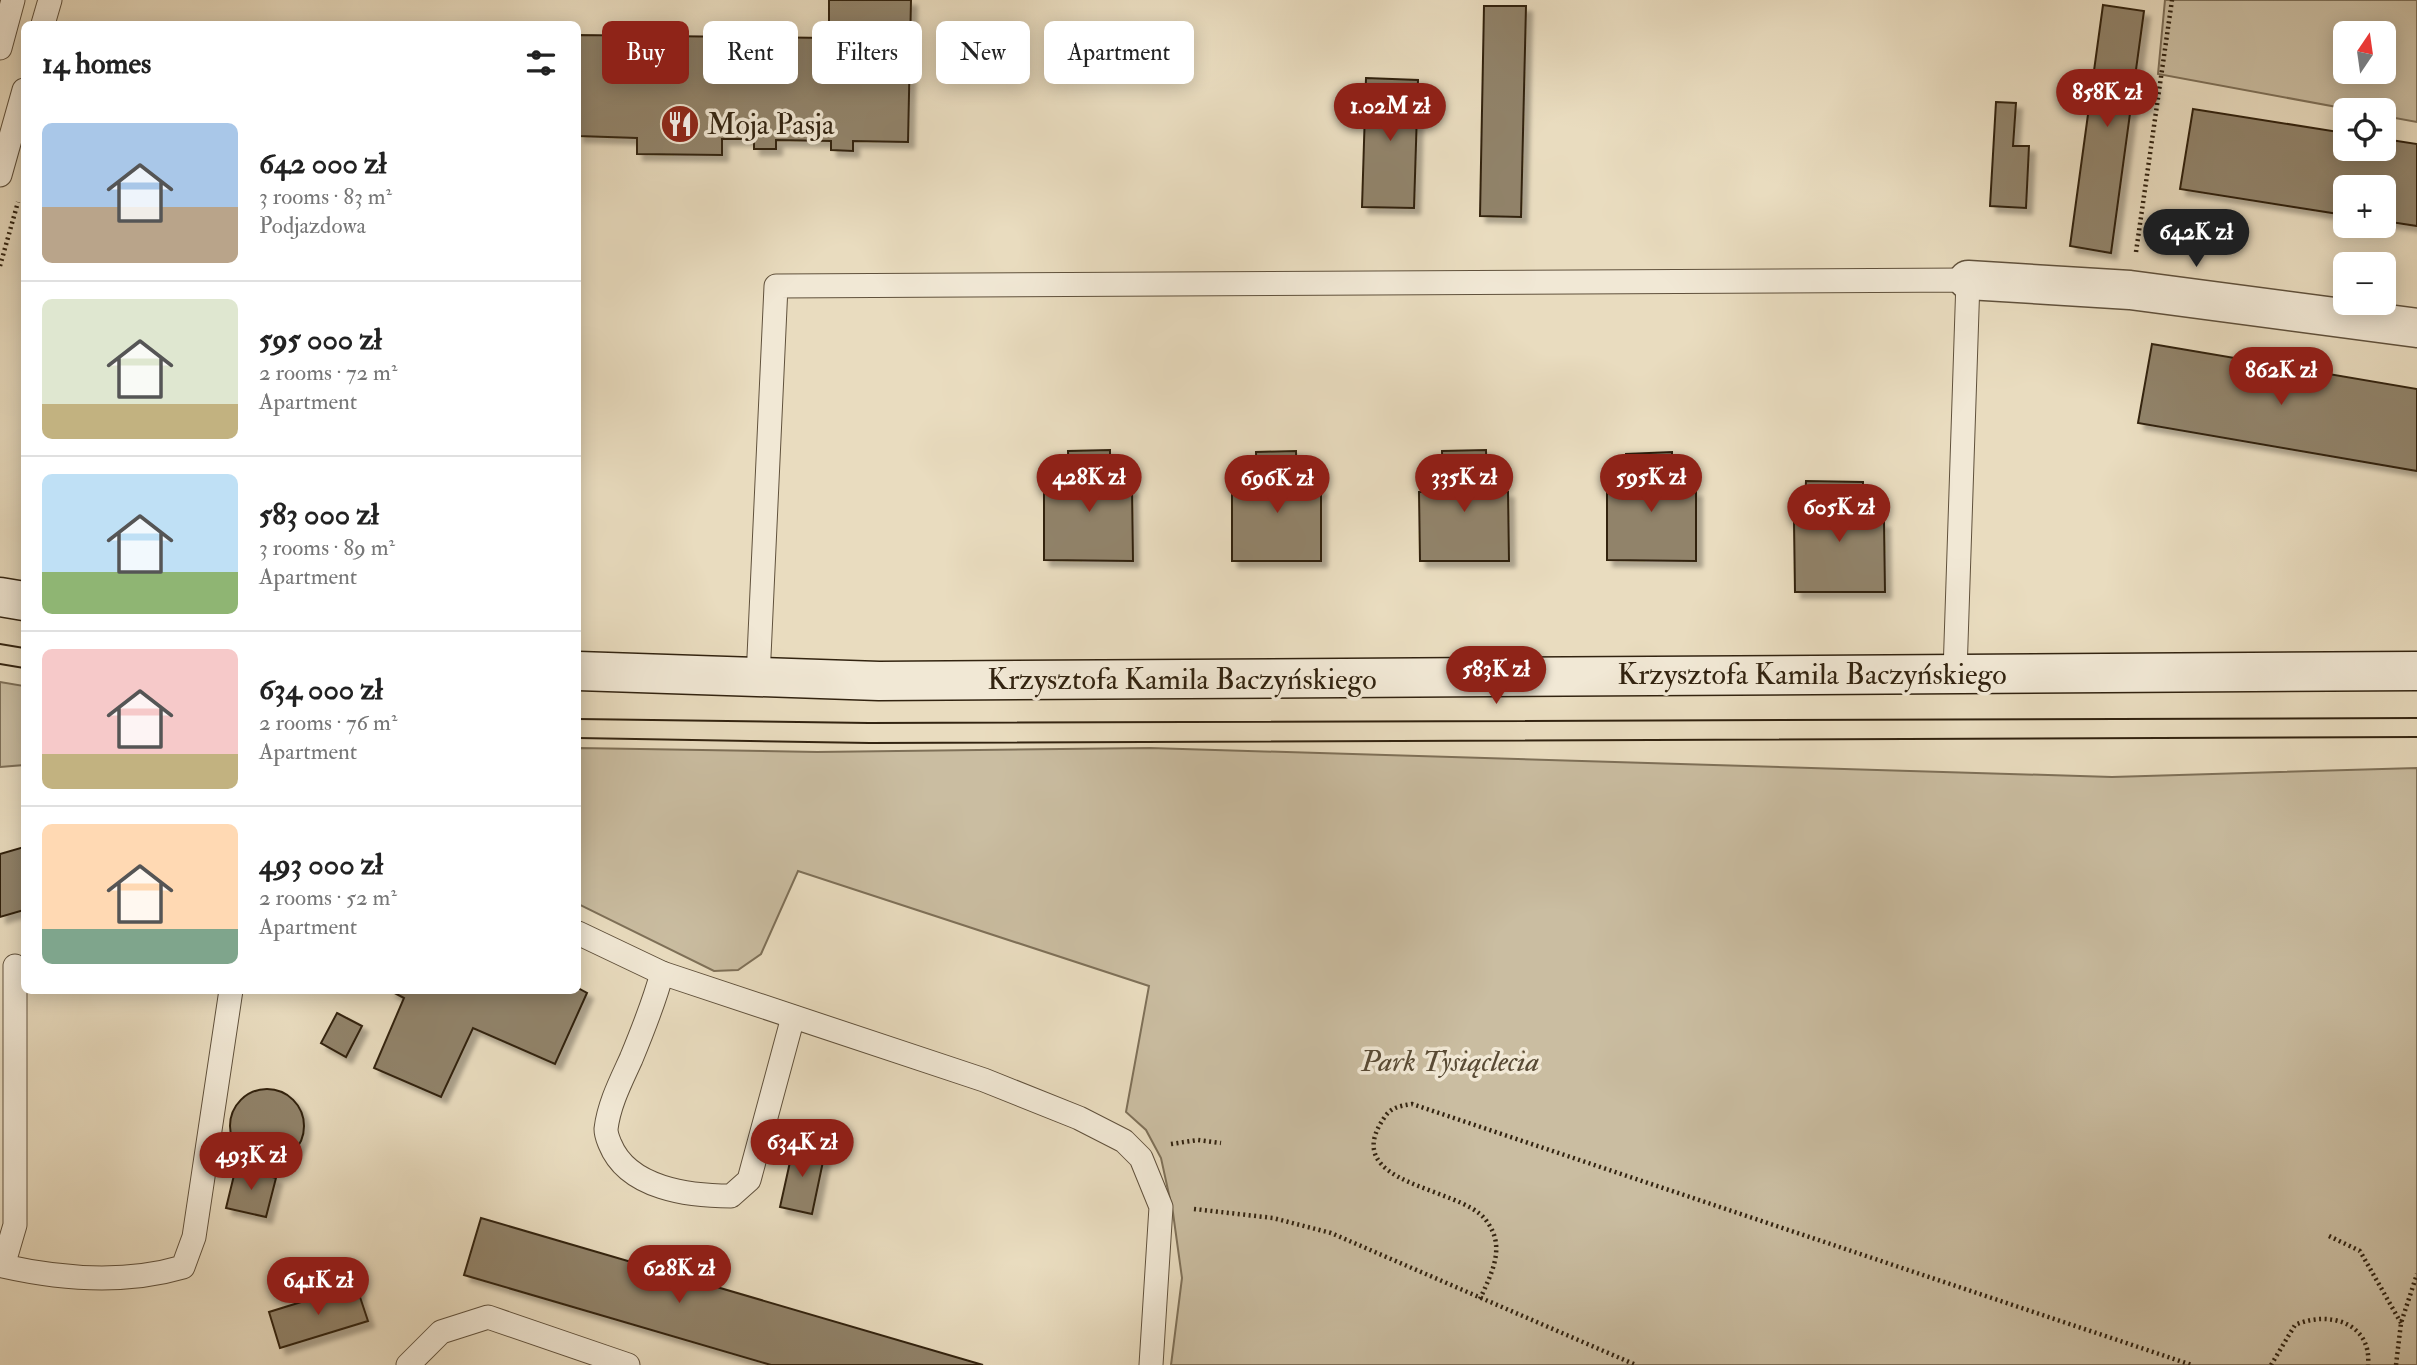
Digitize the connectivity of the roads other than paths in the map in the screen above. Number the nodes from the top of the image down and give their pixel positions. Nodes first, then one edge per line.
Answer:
1 (13, 0) edge
2 (50, 0) edge
3 (44, 21) edge
4 (0, 48) edge
5 (21, 101) edge
6 (0, 176) edge
7 (1968, 280) junction
8 (2417, 328) edge
9 (0, 597) edge
10 (21, 600) edge
11 (581, 671) edge
12 (2417, 671) edge
13 (1955, 673) junction
14 (758, 678) junction
15 (581, 934) edge
16 (13, 967) edge
17 (662, 973) junction
18 (230, 994) edge
19 (793, 1017) junction
20 (1, 1270) edge
21 (408, 1365) edge
22 (628, 1365) edge
23 (1151, 1365) edge

1 - 4 lane
2 - 3 lane
5 - 6 lane
7 - 8 street
7 - 13 lane
7 - 14 lane
9 - 10 street
11 - 14 street, Krzysztofa Kamila Baczyńskiego
12 - 13 street, Krzysztofa Kamila Baczyńskiego
13 - 14 street, Krzysztofa Kamila Baczyńskiego
15 - 17 lane
16 - 20 lane
17 - 19 lane
17 - 19 lane
18 - 20 lane
19 - 23 lane
21 - 22 lane

